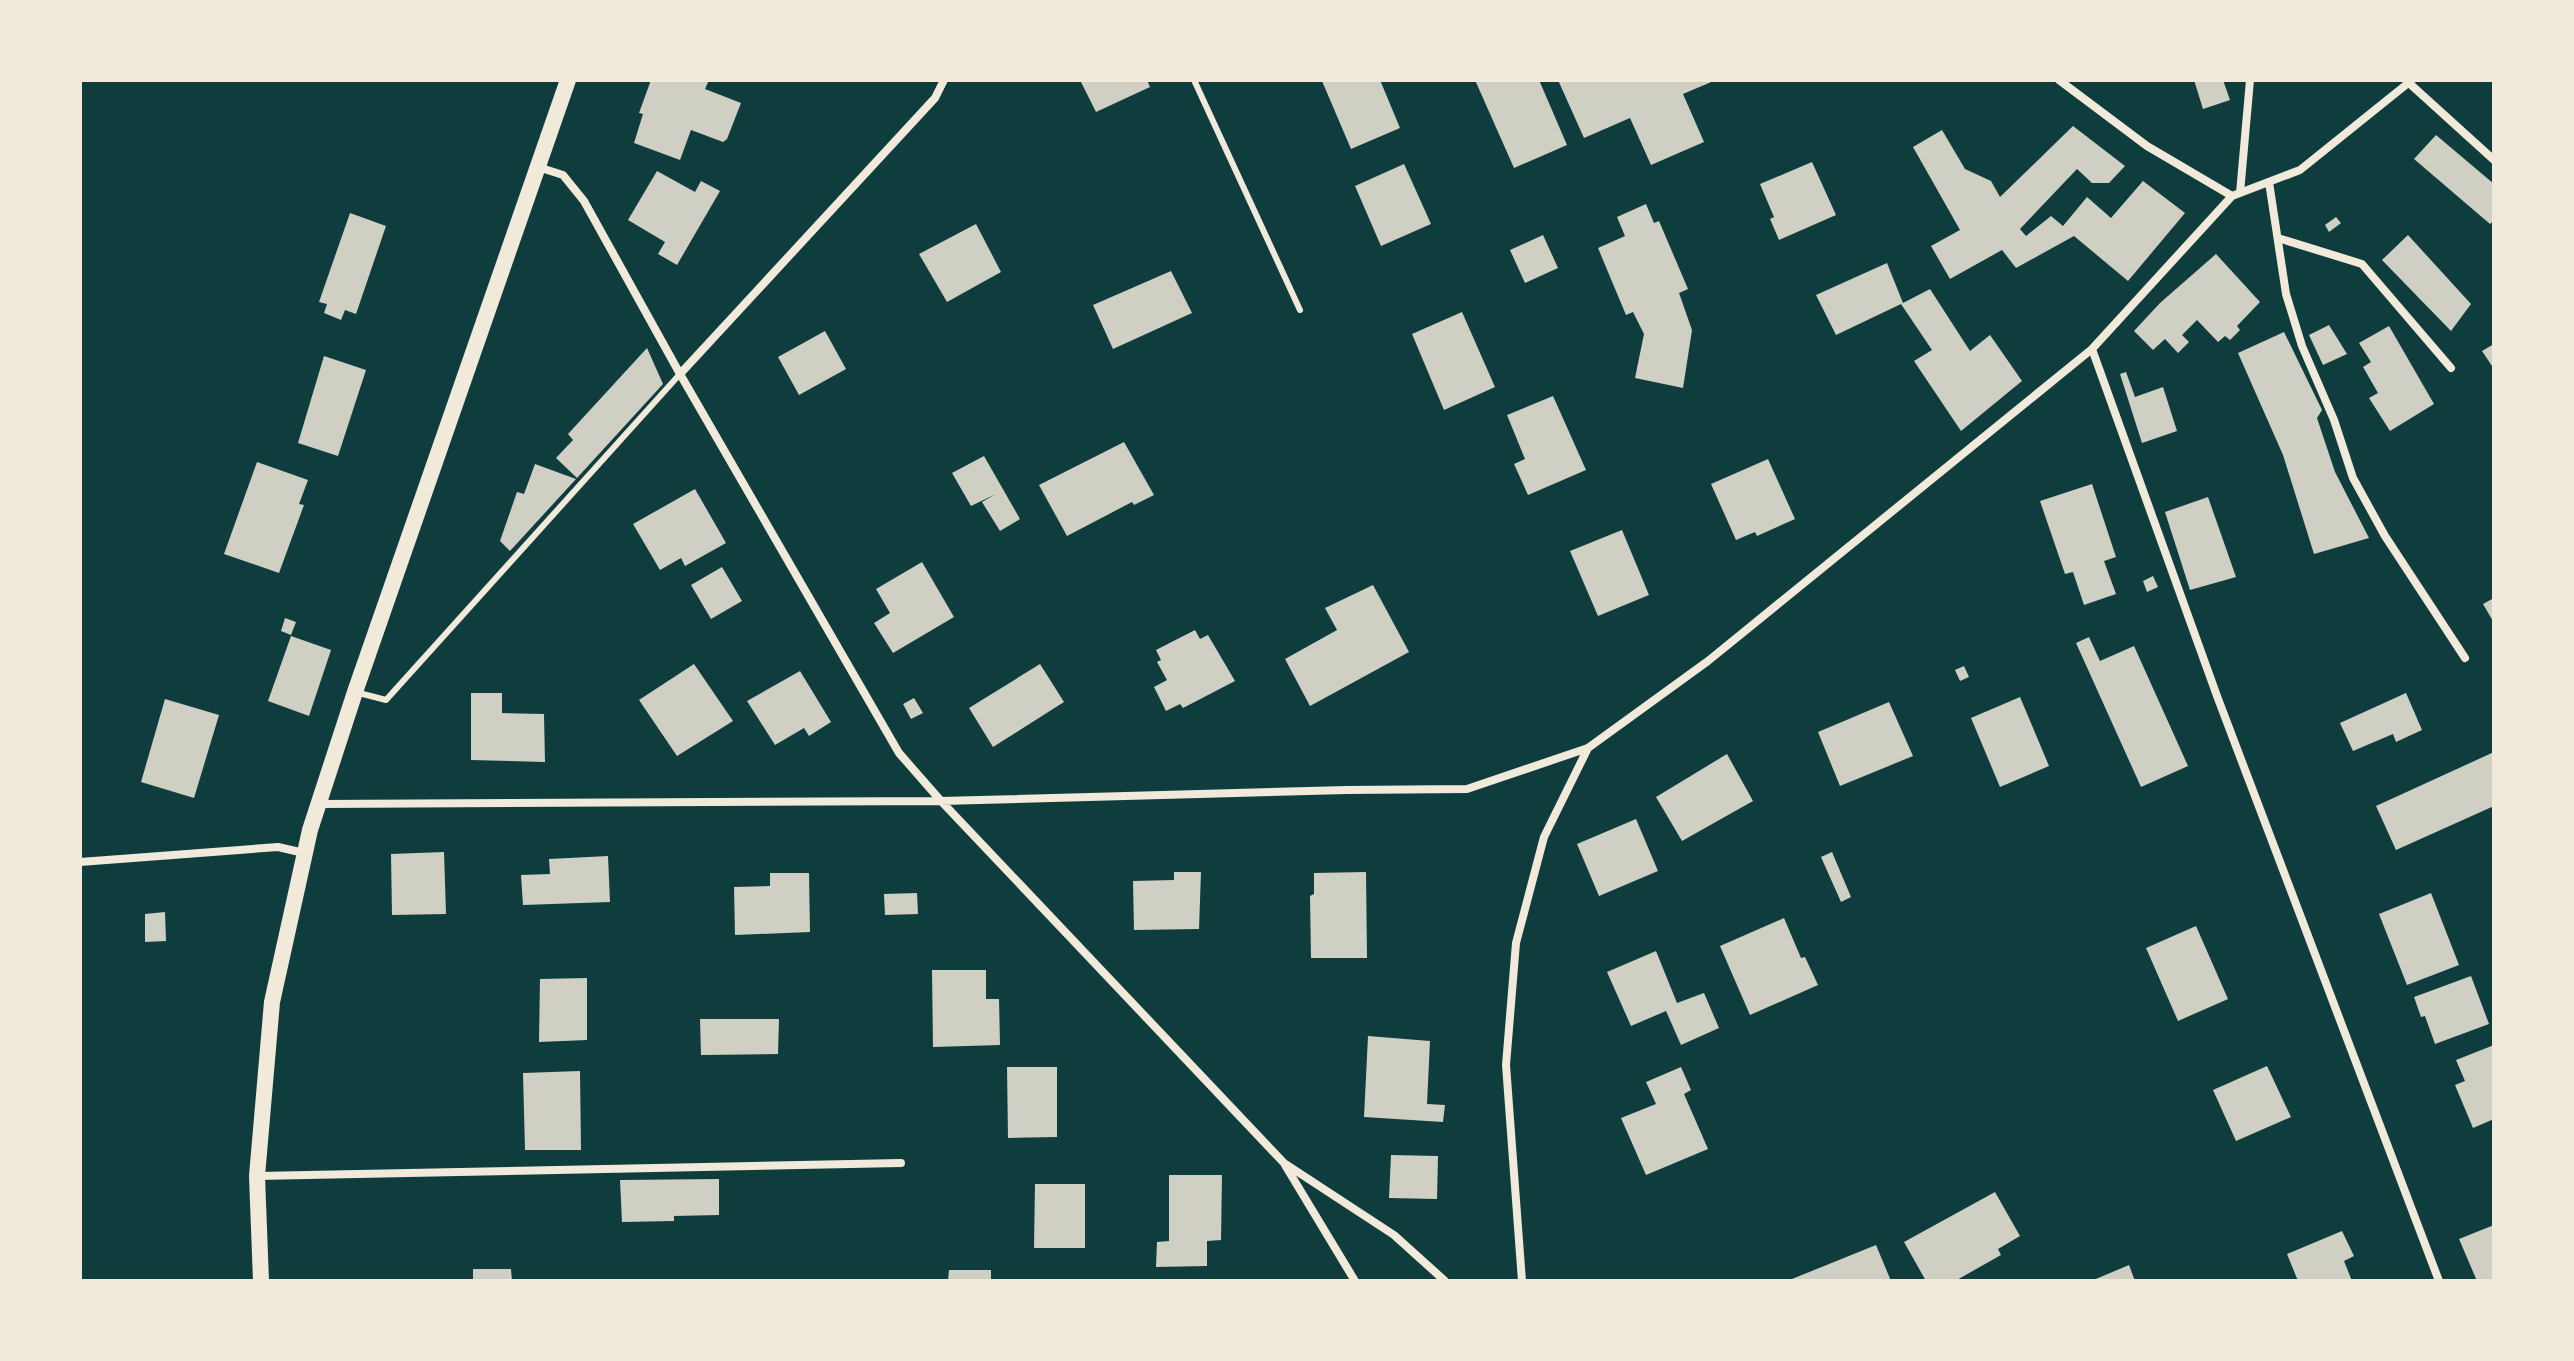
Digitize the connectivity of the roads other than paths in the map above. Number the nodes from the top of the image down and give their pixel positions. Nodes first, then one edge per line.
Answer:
1 (567, 80) edge
2 (944, 80) edge
3 (1194, 80) edge
4 (2059, 80) edge
5 (2250, 80) edge
6 (2410, 82) edge
7 (2494, 160) edge
8 (538, 167) junction
9 (2269, 182) junction
10 (2236, 194) junction
11 (2278, 238) junction
12 (1300, 310) dead end
13 (2092, 349) junction
14 (2451, 368) dead end
15 (680, 374) junction
16 (2465, 658) dead end
17 (355, 692) junction
18 (1588, 748) junction
19 (941, 801) junction
20 (317, 804) junction
21 (305, 853) junction
22 (80, 862) edge
23 (901, 1163) dead end
24 (1284, 1163) junction
25 (257, 1176) junction
26 (261, 1281) edge
27 (1355, 1281) edge
28 (1445, 1281) edge
29 (1522, 1281) edge
30 (2439, 1281) edge

1 - 8 main road
2 - 15 street
3 - 12 lane
4 - 10 street
5 - 10 street
6 - 7 street
6 - 9 street
8 - 15 street
8 - 17 main road
9 - 10 street
9 - 11 street
10 - 13 street
11 - 14 street
11 - 16 street
13 - 18 street
13 - 30 street
15 - 17 lane
15 - 19 street
17 - 20 main road
18 - 19 street
18 - 29 street
19 - 20 street
19 - 24 street
20 - 21 main road
21 - 22 street
21 - 25 main road
23 - 25 street
24 - 27 street
24 - 28 street
25 - 26 main road

